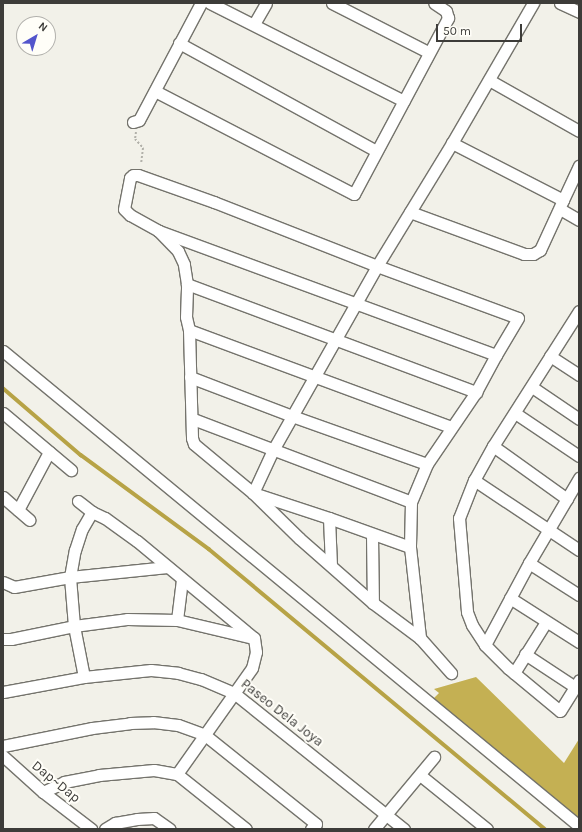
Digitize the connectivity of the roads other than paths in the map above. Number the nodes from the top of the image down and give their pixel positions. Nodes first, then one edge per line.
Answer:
1 (201, 3) edge
2 (210, 3) edge
3 (266, 3) edge
4 (332, 3) edge
5 (434, 3) edge
6 (533, 3) edge
7 (560, 3) edge
8 (579, 12) edge
9 (254, 24) junction
10 (179, 43) junction
11 (428, 52) junction
12 (489, 80) junction
13 (155, 91) junction
14 (404, 100) junction
15 (136, 121) road end
16 (579, 132) edge
17 (452, 143) junction
18 (376, 151) junction
19 (579, 166) edge
20 (562, 204) junction
21 (410, 212) junction
22 (579, 220) edge
23 (159, 231) junction
24 (377, 266) junction
25 (186, 284) junction
26 (357, 303) junction
27 (578, 317) edge
28 (189, 330) junction
29 (336, 341) junction
30 (3, 351) edge
31 (496, 355) junction
32 (550, 356) junction
33 (579, 375) edge
34 (190, 377) junction
35 (315, 377) junction
36 (532, 387) junction
37 (476, 392) junction
38 (3, 413) edge
39 (515, 413) junction
40 (292, 416) junction
41 (579, 419) edge
42 (193, 420) junction
43 (451, 427) junction
44 (493, 446) junction
45 (273, 450) junction
46 (49, 452) junction
47 (579, 456) edge
48 (427, 464) junction
49 (71, 470) dead end
50 (579, 478) edge
51 (474, 480) junction
52 (253, 493) junction
53 (3, 497) edge
54 (567, 499) junction
55 (78, 501) dead end
56 (411, 502) junction
57 (18, 510) junction
58 (92, 512) junction
59 (329, 518) junction
60 (29, 520) dead end
61 (548, 530) junction
62 (372, 535) junction
63 (410, 547) junction
64 (579, 550) edge
65 (529, 563) junction
66 (331, 565) junction
67 (167, 567) junction
68 (70, 577) junction
69 (182, 579) junction
70 (3, 582) edge
71 (579, 595) edge
72 (510, 598) junction
73 (373, 602) junction
74 (177, 620) junction
75 (546, 622) junction
76 (74, 626) junction
77 (254, 638) junction
78 (420, 638) junction
79 (3, 639) edge
80 (579, 642) edge
81 (485, 646) junction
82 (525, 654) junction
83 (451, 673) dead end
84 (514, 673) junction
85 (84, 677) junction
86 (577, 684) edge
87 (3, 692) edge
88 (234, 693) junction
89 (205, 735) junction
90 (3, 746) edge
91 (3, 756) edge
92 (434, 757) dead end
93 (177, 774) junction
94 (420, 775) junction
95 (43, 792) junction
96 (386, 815) junction
97 (579, 826) edge
98 (91, 829) edge
99 (105, 829) edge
100 (170, 829) edge
101 (246, 829) edge
102 (311, 829) edge
103 (374, 829) edge
104 (404, 829) edge
105 (487, 829) edge

1 - 10 street
2 - 9 street
3 - 9 street
4 - 11 street
5 - 11 street
6 - 12 street
7 - 8 street
9 - 14 street
10 - 13 street
10 - 18 street
11 - 14 street
12 - 16 street
12 - 17 street
13 - 15 street
13 - 18 street
14 - 18 street
17 - 20 street
17 - 21 street
19 - 20 street
20 - 21 street
20 - 22 street
21 - 24 street
23 - 24 street
23 - 25 street
23 - 26 street
24 - 26 street
24 - 31 street
25 - 28 street
25 - 29 street
26 - 29 street
26 - 31 street
27 - 32 street
28 - 34 street
28 - 35 street
29 - 35 street
29 - 37 street
30 - 97 street
31 - 37 street
32 - 33 street
32 - 36 street
34 - 40 street
34 - 42 street
35 - 40 street
35 - 43 street
36 - 39 street
36 - 41 street
37 - 43 street
38 - 46 street
39 - 44 street
39 - 47 street
40 - 45 street
40 - 48 street
42 - 45 street
42 - 52 street
43 - 48 street
44 - 51 street
44 - 54 street
45 - 52 street
45 - 56 street
46 - 49 street
46 - 57 street
48 - 56 street
50 - 54 street
51 - 61 street
51 - 81 street
52 - 59 street
52 - 66 street
53 - 57 street
54 - 61 street
55 - 58 street
56 - 63 street
57 - 60 street
58 - 67 street
58 - 68 street
59 - 62 street
59 - 66 street
61 - 64 street
61 - 65 street
62 - 63 street
62 - 73 street
63 - 78 street
65 - 71 street
65 - 72 street
66 - 73 street
67 - 68 street
67 - 69 street
68 - 70 street
68 - 76 street
69 - 74 street
69 - 77 street
72 - 75 street
72 - 81 street
73 - 78 street
74 - 76 street
74 - 77 street
75 - 80 street
75 - 82 street
76 - 79 street
76 - 85 street
77 - 88 street
78 - 83 street
81 - 84 street
82 - 84 street
82 - 86 street
84 - 86 street
85 - 87 street, Paseo Dela Joya
85 - 88 street, Paseo Dela Joya
88 - 89 street
88 - 96 street, Paseo Dela Joya
89 - 90 street
89 - 93 street
89 - 102 street
91 - 95 street, Dap~Dap
92 - 94 street
93 - 95 street
93 - 101 street
94 - 96 street
94 - 105 street
95 - 98 street, Dap~Dap
96 - 103 street
96 - 104 street, Paseo Dela Joya
99 - 100 street

